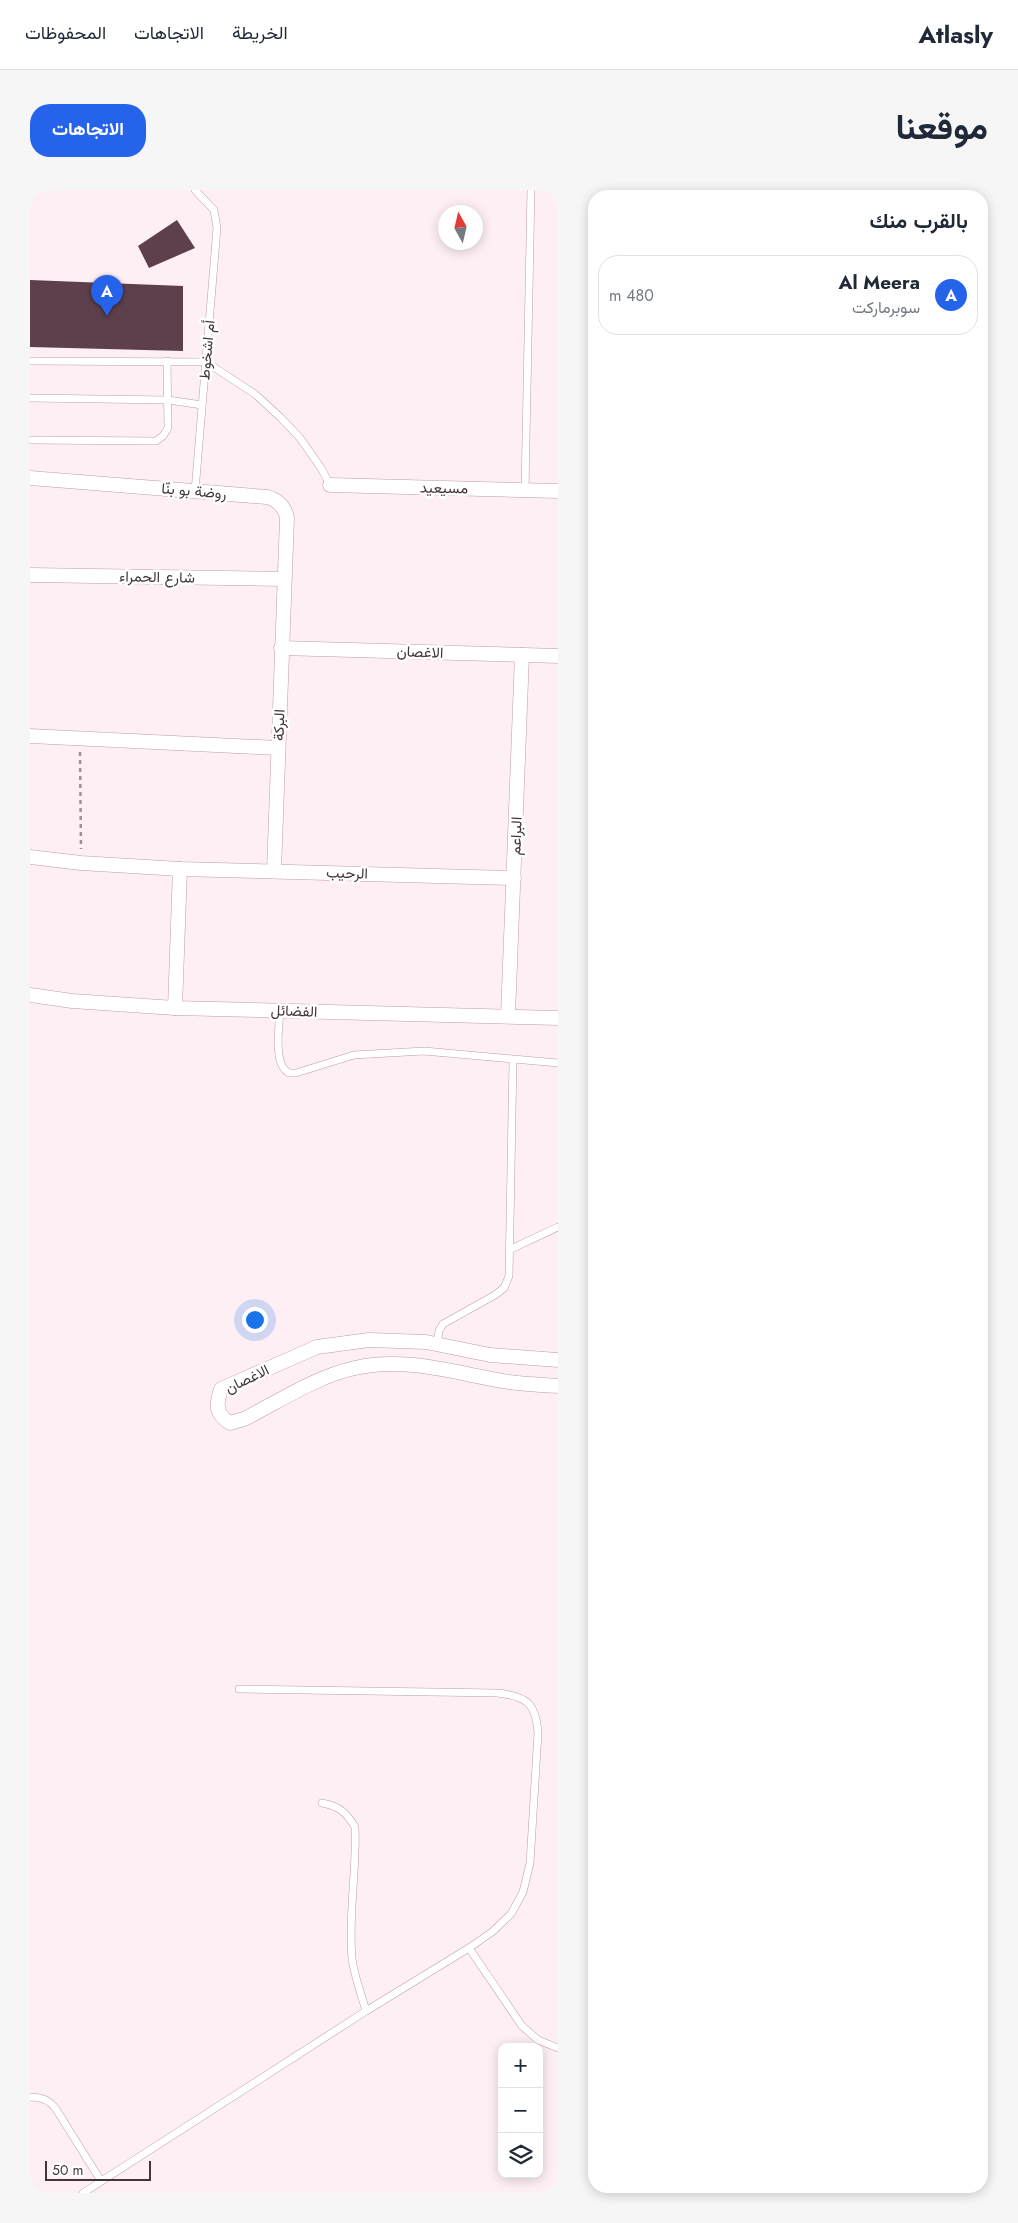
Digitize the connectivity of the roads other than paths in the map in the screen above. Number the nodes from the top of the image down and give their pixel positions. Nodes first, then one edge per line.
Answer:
1 (196, 190) edge
2 (531, 190) edge
3 (30, 361) edge
4 (167, 361) junction
5 (206, 362) junction
6 (30, 398) edge
7 (168, 400) junction
8 (202, 405) junction
9 (30, 440) edge
10 (30, 478) edge
11 (330, 486) joint
12 (525, 490) junction
13 (195, 491) junction
14 (558, 491) edge
15 (30, 575) edge
16 (284, 579) junction
17 (281, 648) junction
18 (522, 655) junction
19 (558, 656) edge
20 (30, 736) edge
21 (278, 748) junction
22 (30, 857) edge
23 (180, 869) junction
24 (274, 871) junction
25 (514, 878) junction
26 (30, 995) edge
27 (175, 1008) junction
28 (280, 1011) junction
29 (508, 1016) junction
30 (558, 1018) edge
31 (513, 1060) junction
32 (558, 1063) edge
33 (558, 1228) edge
34 (509, 1250) junction
35 (437, 1344) junction
36 (558, 1360) edge
37 (558, 1386) edge
38 (239, 1689) dead end
39 (322, 1803) dead end
40 (469, 1948) junction
41 (366, 2010) junction
42 (558, 2048) edge
43 (30, 2097) edge
44 (101, 2181) junction
45 (84, 2193) edge

1 - 5 lane, أم اشخوط
2 - 12 lane
3 - 4 lane
4 - 5 lane
4 - 7 lane
5 - 8 lane, أم اشخوط
5 - 11 lane
6 - 7 lane
7 - 8 lane
7 - 9 lane
8 - 13 lane, أم اشخوط
10 - 13 street, روضة بو بنّا
11 - 12 street, مسيعيد
12 - 14 street, مسيعيد
13 - 16 street, روضة بو بنّا
15 - 16 street, شارع الحمراء
16 - 17 street, البركة
17 - 18 street, الاغصان
17 - 21 street, البركة
18 - 19 street, الاغصان
18 - 25 street, البراعم
20 - 21 street
21 - 24 street, البركة
22 - 23 street, الرحيب
23 - 24 street, الرحيب
23 - 27 street
24 - 25 street, الرحيب
25 - 29 street, البراعم
26 - 27 street, الفضائل
27 - 28 street, الفضائل
28 - 29 street, الفضائل
28 - 31 lane
29 - 30 street, الفضائل
31 - 32 lane
31 - 34 lane
33 - 34 lane
34 - 35 lane
35 - 36 street, الاغصان
35 - 37 street, الاغصان
38 - 40 lane
39 - 41 lane
40 - 41 lane
40 - 42 lane
41 - 44 lane
43 - 44 lane
44 - 45 lane

